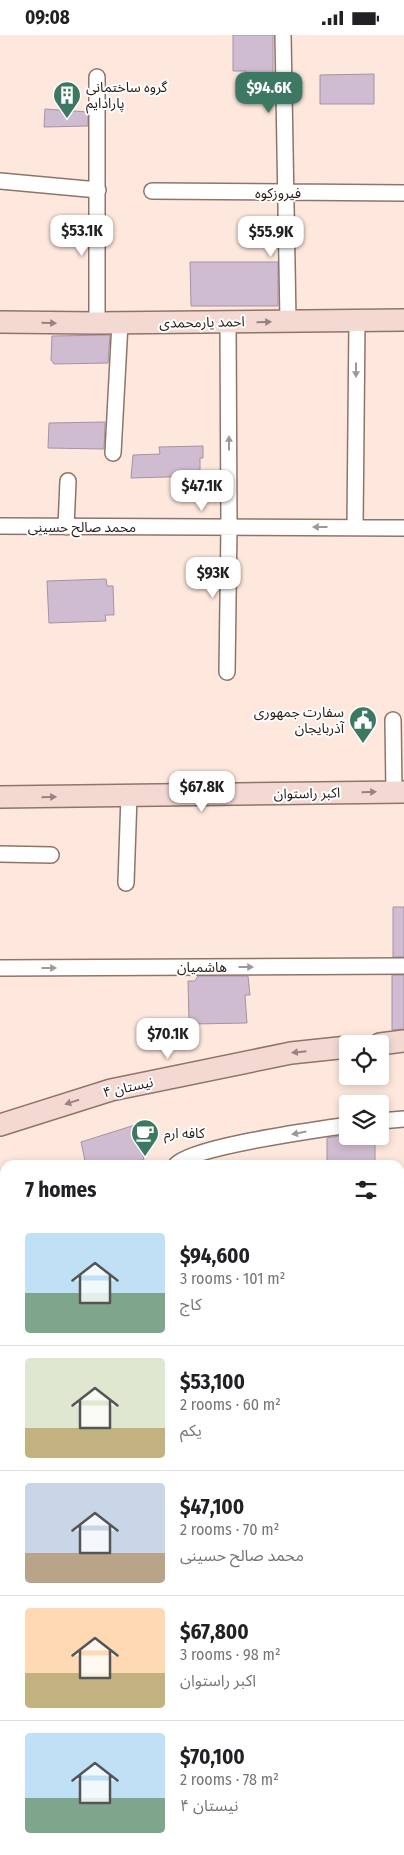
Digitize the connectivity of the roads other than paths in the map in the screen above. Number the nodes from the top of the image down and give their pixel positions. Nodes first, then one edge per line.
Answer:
1 (283, 35) edge
2 (97, 77) dead end
3 (0, 181) edge
4 (98, 190) junction
5 (152, 191) dead end
6 (285, 193) junction
7 (404, 193) edge
8 (404, 320) edge
9 (288, 321) junction
10 (357, 321) junction
11 (0, 322) edge
12 (228, 322) junction
13 (97, 323) junction
14 (120, 323) junction
15 (113, 453) dead end
16 (68, 481) dead end
17 (0, 527) edge
18 (66, 527) junction
19 (229, 527) junction
20 (355, 527) junction
21 (404, 528) edge
22 (227, 671) dead end
23 (393, 720) dead end
24 (399, 792) edge
25 (129, 796) junction
26 (0, 797) edge
27 (0, 854) edge
28 (51, 855) dead end
29 (126, 883) dead end
30 (404, 966) edge
31 (0, 968) edge
32 (404, 1041) edge
33 (389, 1043) edge
34 (339, 1048) edge
35 (404, 1119) edge
36 (389, 1120) edge
37 (0, 1125) edge
38 (339, 1127) edge
39 (181, 1160) edge

1 - 6 street
2 - 4 street
3 - 4 street
4 - 13 street
5 - 6 street, فیروزکوه
6 - 7 street, فیروزکوه
6 - 9 street
8 - 10 street, احمد یارمحمدی
9 - 10 street, احمد یارمحمدی
12 -> 9 street, احمد یارمحمدی
10 -> 20 street
11 -> 13 street, احمد یارمحمدی
12 - 14 street, احمد یارمحمدی
19 -> 12 street
13 - 14 street, احمد یارمحمدی
14 - 15 street
16 - 18 street
17 - 18 street, محمد صالح حسینی
18 - 19 street, محمد صالح حسینی
20 -> 19 street, محمد صالح حسینی
19 - 22 street
20 - 21 street, محمد صالح حسینی
23 - 24 street
25 -> 24 street, اکبر راستوان
26 -> 25 street, اکبر راستوان
25 - 29 street
27 - 28 street
31 -> 30 street, هاشمیان
32 - 33 street
34 -> 37 street, نیستان ۴
35 - 36 street
38 -> 39 street

